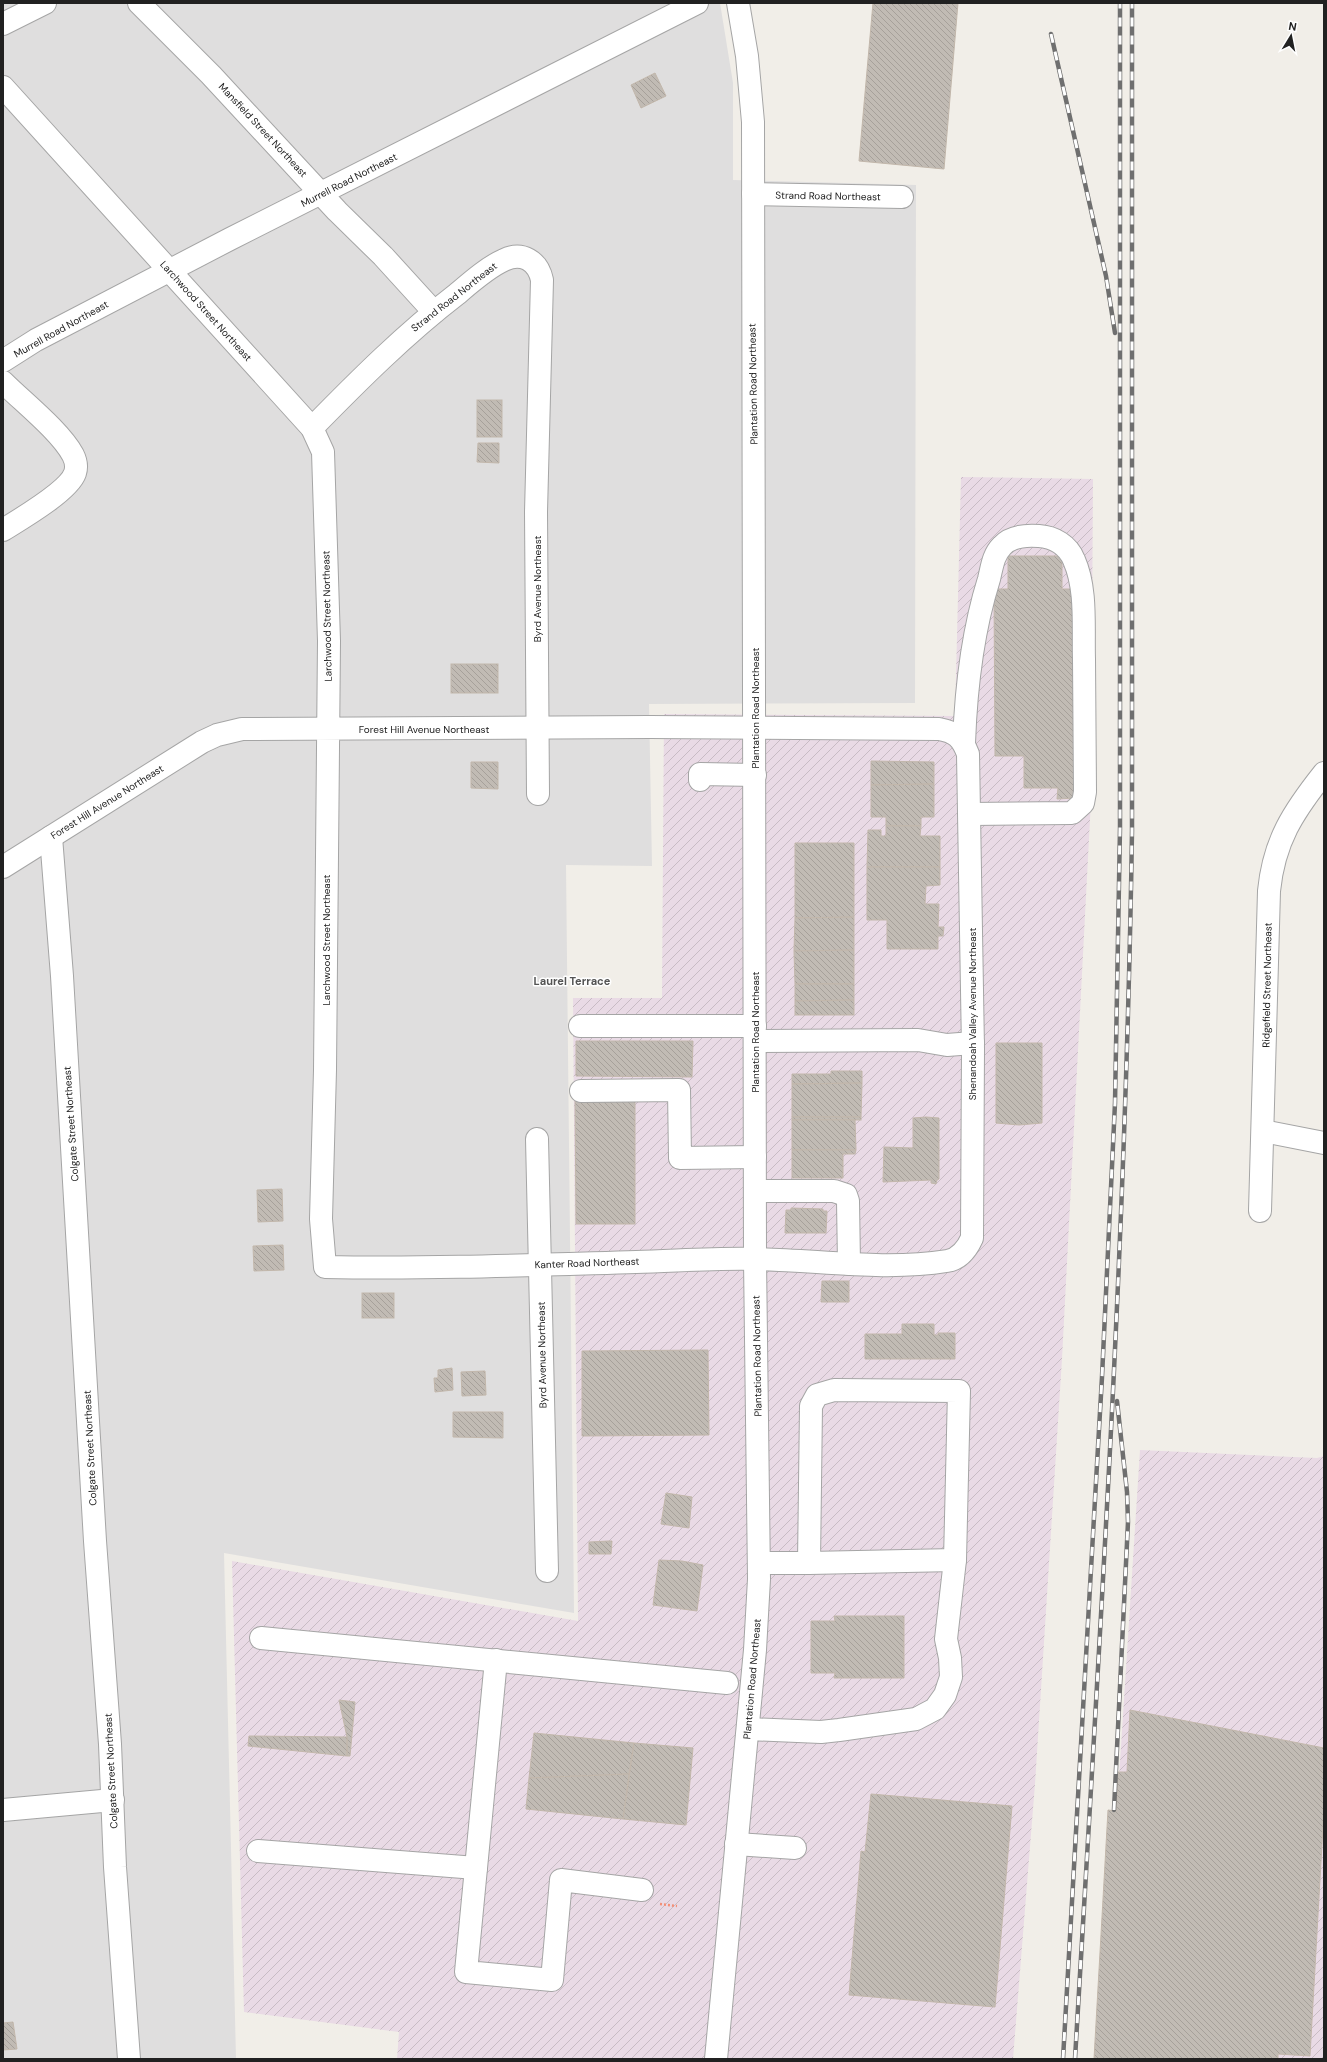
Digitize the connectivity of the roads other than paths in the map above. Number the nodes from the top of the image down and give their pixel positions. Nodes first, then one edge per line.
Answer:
1 (45, 3) edge
2 (139, 3) edge
3 (697, 3) edge
4 (738, 3) edge
5 (3, 24) edge
6 (3, 87) edge
7 (321, 194) junction
8 (753, 194) junction
9 (902, 197) dead end
10 (169, 272) junction
11 (434, 312) junction
12 (3, 361) edge
13 (3, 382) edge
14 (539, 384) joint
15 (312, 428) junction
16 (3, 530) edge
17 (329, 728) junction
18 (537, 729) junction
19 (755, 729) junction
20 (964, 743) junction
21 (1324, 773) edge
22 (755, 775) junction
23 (700, 780) dead end
24 (538, 794) dead end
25 (970, 814) junction
26 (51, 836) junction
27 (3, 867) edge
28 (580, 1026) dead end
29 (755, 1034) junction
30 (973, 1043) junction
31 (581, 1091) dead end
32 (1263, 1131) junction
33 (536, 1139) dead end
34 (1324, 1143) edge
35 (755, 1157) junction
36 (755, 1191) junction
37 (1260, 1211) dead end
38 (755, 1259) junction
39 (540, 1264) junction
40 (849, 1264) junction
41 (325, 1267) joint
42 (955, 1560) junction
43 (759, 1563) junction
44 (808, 1563) junction
45 (547, 1571) dead end
46 (261, 1638) dead end
47 (496, 1660) junction
48 (728, 1683) dead end
49 (748, 1729) junction
50 (113, 1800) junction
51 (3, 1810) edge
52 (736, 1844) junction
53 (795, 1848) dead end
54 (258, 1851) dead end
55 (476, 1868) junction
56 (642, 1890) dead end
57 (129, 2059) edge
58 (716, 2059) edge

1 - 5 street
2 - 7 street, Mansfield Street Northeast
3 - 7 street, Murrell Road Northeast
4 - 8 street, Plantation Road Northeast
6 - 10 street, Larchwood Street Northeast
7 - 10 street, Murrell Road Northeast
7 - 11 street, Mansfield Street Northeast
8 - 9 street, Strand Road Northeast
8 - 19 street, Plantation Road Northeast
10 - 12 street, Murrell Road Northeast
10 - 15 street, Larchwood Street Northeast
11 - 14 street, Strand Road Northeast
11 - 15 street, Strand Road Northeast
13 - 16 street
14 - 18 street, Byrd Avenue Northeast
15 - 17 street, Larchwood Street Northeast
17 - 18 street, Forest Hill Avenue Northeast
17 - 26 street, Forest Hill Avenue Northeast
17 - 41 street, Larchwood Street Northeast
18 - 19 street, Forest Hill Avenue Northeast
18 - 24 street, Byrd Avenue Northeast
19 - 20 street, Forest Hill Avenue Northeast
19 - 22 street, Plantation Road Northeast
20 - 25 street, Shenandoah Valley Avenue Northeast
20 - 25 street, Shenandoah Valley Avenue Northeast
21 - 32 street, Ridgefield Street Northeast
22 - 23 street
22 - 29 street, Plantation Road Northeast
25 - 30 street, Shenandoah Valley Avenue Northeast
26 - 27 street, Forest Hill Avenue Northeast
26 - 50 street, Colgate Street Northeast
28 - 29 street
29 - 30 street
29 - 35 street, Plantation Road Northeast
30 - 40 street, Shenandoah Valley Avenue Northeast
31 - 35 street
32 - 34 street
32 - 37 street, Ridgefield Street Northeast
33 - 39 street, Byrd Avenue Northeast
35 - 36 street, Plantation Road Northeast
36 - 38 street, Plantation Road Northeast
36 - 40 street
38 - 39 street, Kanter Road Northeast
38 - 40 street, Kanter Road Northeast
38 - 43 street, Plantation Road Northeast
39 - 41 street, Kanter Road Northeast
39 - 45 street, Byrd Avenue Northeast
42 - 44 street
42 - 44 street
42 - 49 street
43 - 44 street
43 - 49 street, Plantation Road Northeast
46 - 47 street
47 - 48 street
47 - 55 street
49 - 52 street, Plantation Road Northeast
50 - 51 street
50 - 57 street, Colgate Street Northeast
52 - 53 street
52 - 58 street, Plantation Road Northeast
54 - 55 street
55 - 56 street

